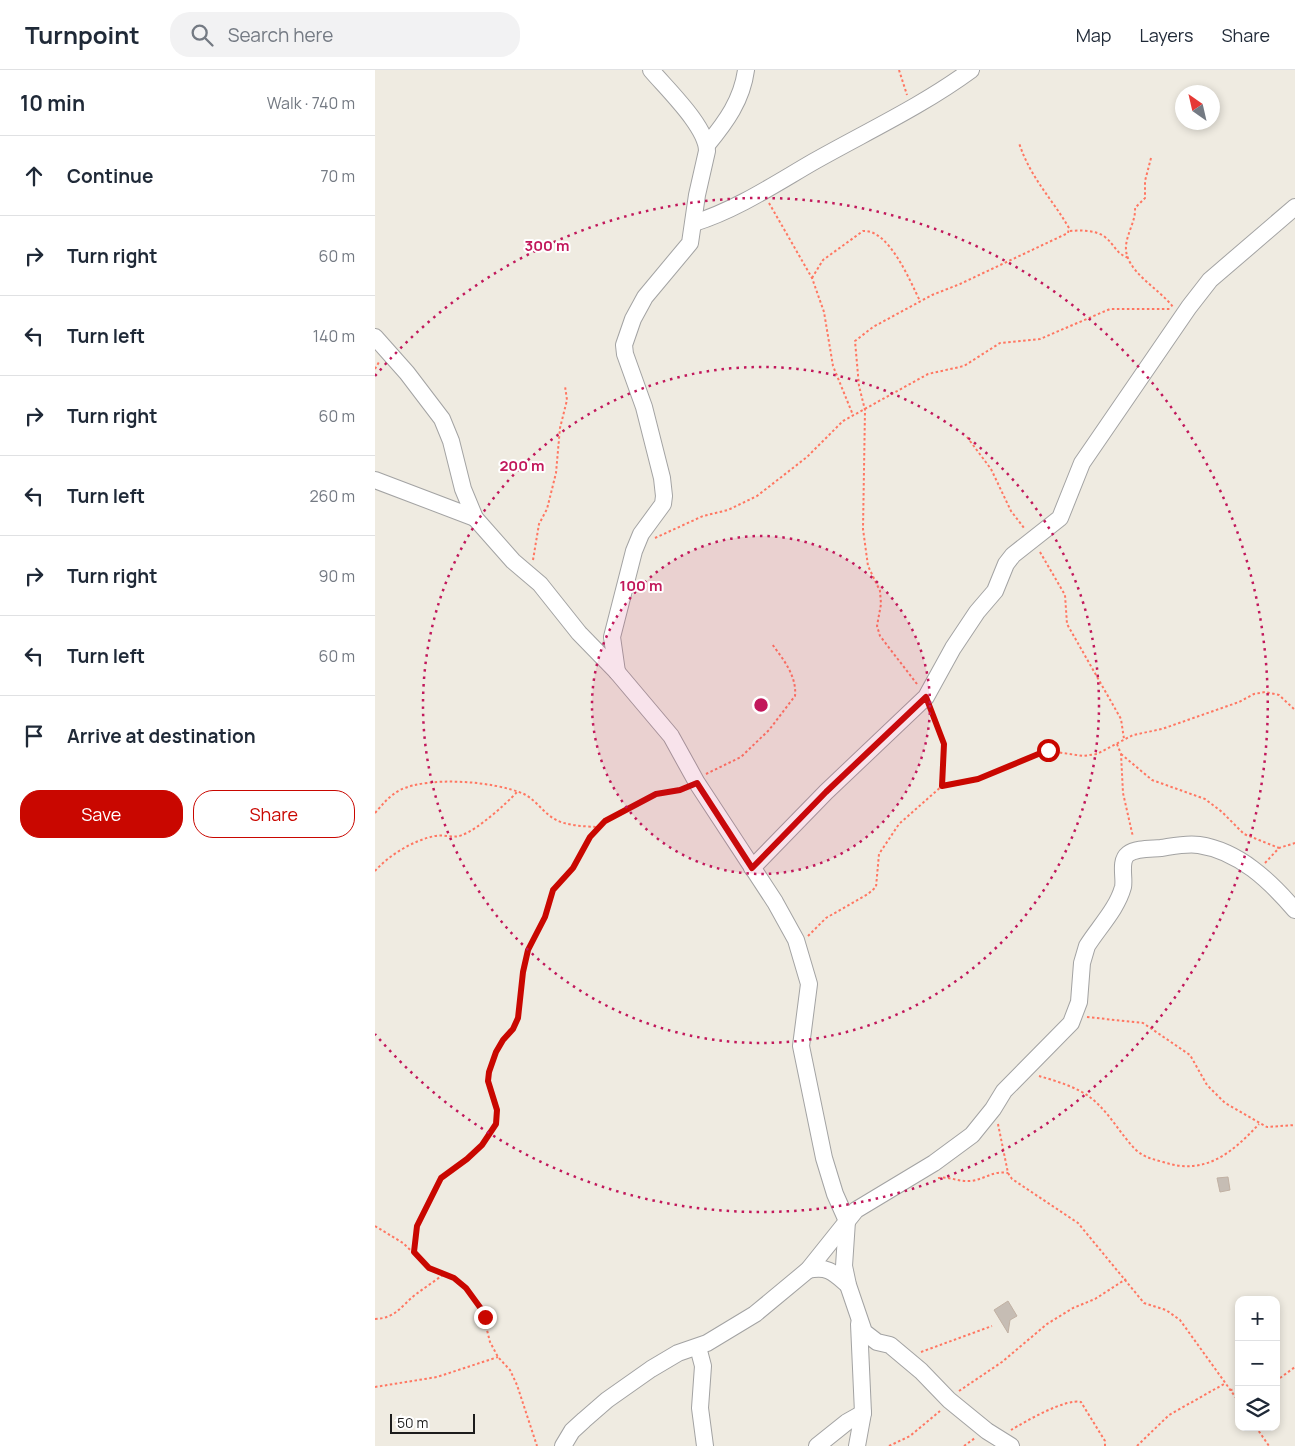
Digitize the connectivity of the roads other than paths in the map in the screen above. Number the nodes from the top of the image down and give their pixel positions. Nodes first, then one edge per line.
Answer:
1 (651, 70) edge
2 (746, 70) edge
3 (971, 70) edge
4 (707, 145) junction
5 (1295, 207) edge
6 (694, 223) junction
7 (375, 337) edge
8 (375, 480) edge
9 (475, 518) junction
10 (617, 672) junction
11 (752, 868) junction
12 (1295, 910) edge
13 (847, 1221) junction
14 (808, 1270) junction
15 (848, 1285) junction
16 (859, 1320) junction
17 (698, 1348) junction
18 (863, 1413) junction
19 (1005, 1442) edge
20 (563, 1446) edge
21 (705, 1446) edge
22 (817, 1446) edge
23 (857, 1446) edge

1 - 4 street
2 - 4 street
3 - 6 street
4 - 6 street
5 - 11 street
6 - 10 street
7 - 9 street
8 - 9 street
9 - 10 street
10 - 11 street
11 - 13 street
12 - 13 street
13 - 14 street
13 - 15 street
14 - 15 street
14 - 17 street
15 - 16 street
16 - 18 street
16 - 19 street
17 - 20 street
17 - 21 street
18 - 22 street
18 - 23 street

